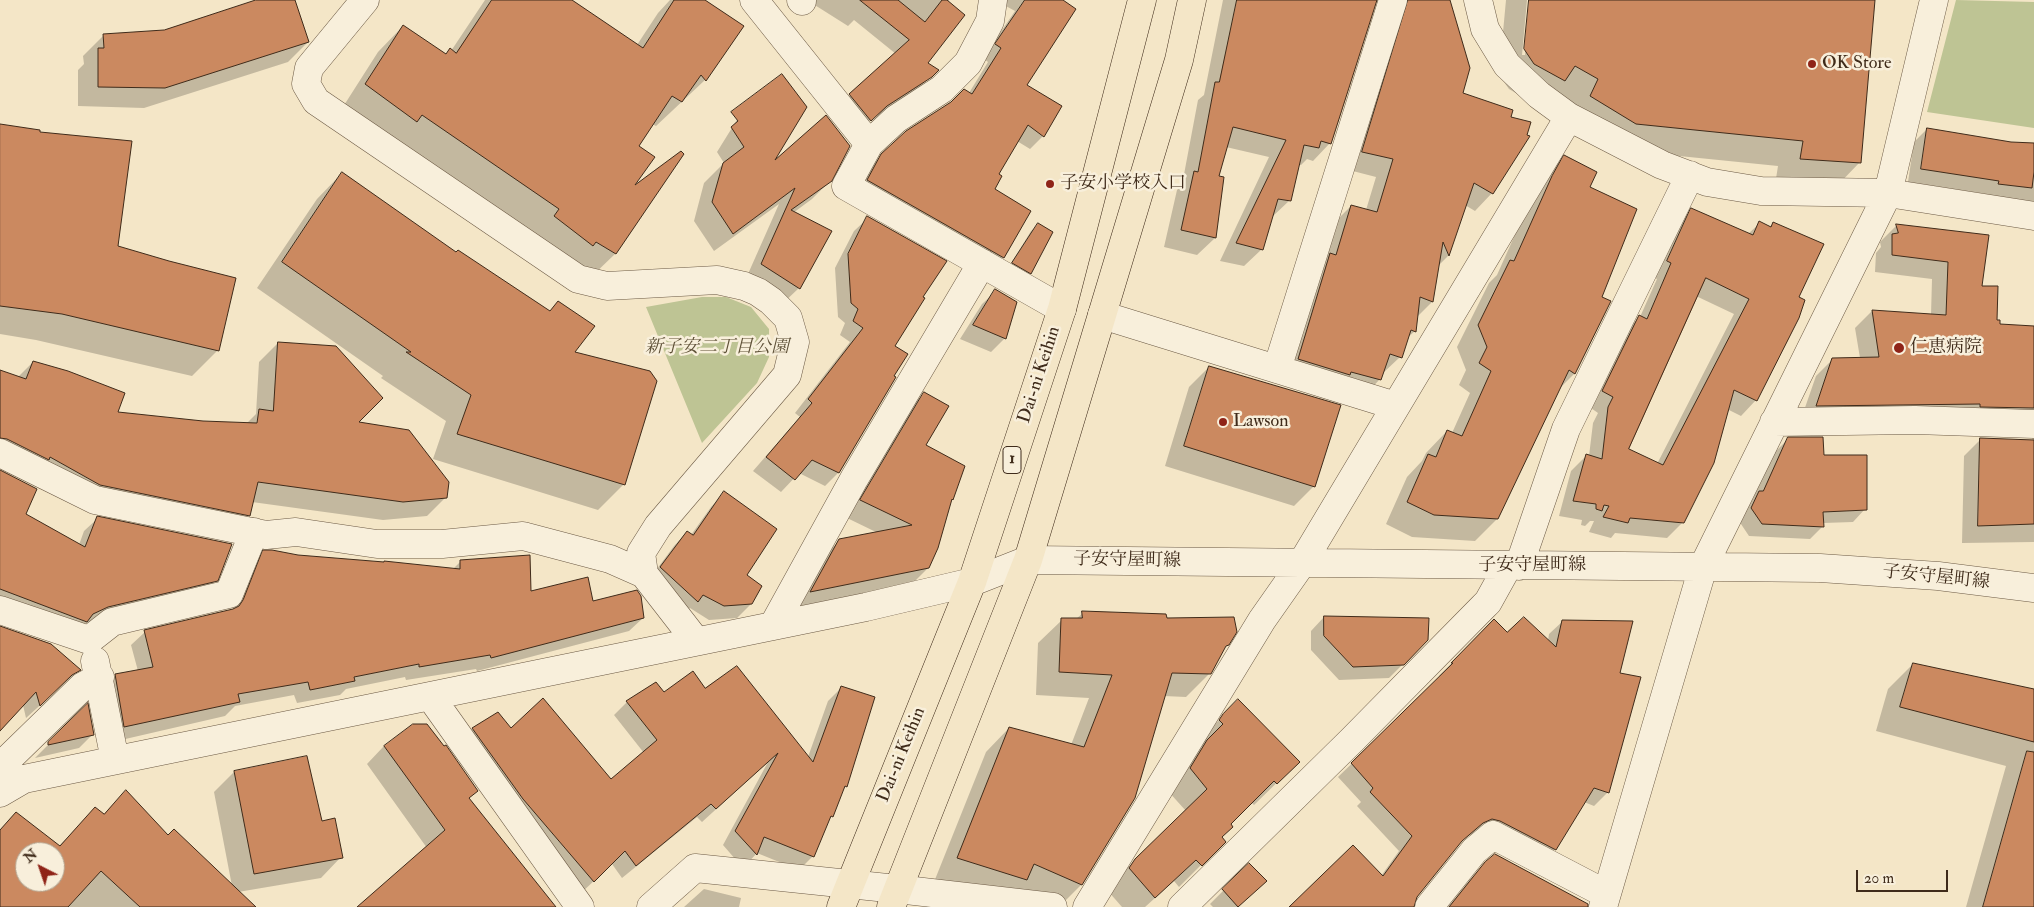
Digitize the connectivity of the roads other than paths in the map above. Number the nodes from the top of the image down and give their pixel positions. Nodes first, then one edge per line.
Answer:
1 (365, 0) edge
2 (754, 0) edge
3 (993, 0) edge
4 (1142, 0) edge
5 (1192, 0) edge
6 (1393, 0) edge
7 (1478, 0) edge
8 (1934, 0) edge
9 (1568, 117) junction
10 (869, 144) junction
11 (1690, 175) junction
12 (1888, 193) junction
13 (2034, 216) edge
14 (982, 263) junction
15 (1062, 309) junction
16 (1102, 315) junction
17 (1277, 369) junction
18 (1396, 406) junction
19 (1774, 422) junction
20 (2034, 424) edge
21 (0, 452) edge
22 (254, 532) junction
23 (1028, 560) junction
24 (1302, 563) junction
25 (1513, 566) junction
26 (1703, 567) junction
27 (644, 574) junction
28 (972, 582) junction
29 (2034, 588) edge
30 (0, 610) edge
31 (773, 626) junction
32 (89, 640) junction
33 (696, 642) junction
34 (100, 678) junction
35 (430, 696) junction
36 (115, 760) junction
37 (1, 793) edge
38 (846, 895) edge
39 (894, 898) edge
40 (1605, 901) edge
41 (580, 907) edge
42 (652, 907) edge
43 (1053, 907) edge
44 (1087, 907) edge
45 (1182, 907) edge
46 (1429, 907) edge

1 - 27 street
2 - 10 street
3 - 10 street
4 - 15 highway, Dai-ni Keihin / 1
5 - 16 highway
6 - 17 street
7 - 9 street
8 - 12 street
9 - 11 street
9 - 18 street
10 - 14 street
11 - 12 street
11 - 25 street
12 - 13 street
12 - 19 street
14 - 15 street
14 - 31 street
15 - 28 highway, Dai-ni Keihin / 1
16 - 17 street
16 - 23 highway
17 - 18 street
18 - 24 street
19 - 20 street
19 - 26 street
21 - 22 street
22 - 27 street
22 - 32 street
23 - 24 street, 子安守屋町線
23 - 28 street
23 - 39 highway
24 - 25 street, 子安守屋町線
24 - 44 street
25 - 26 street, 子安守屋町線
25 - 45 street
26 - 29 street, 子安守屋町線
26 - 40 street
27 - 33 street
28 - 31 street
28 - 38 highway, Dai-ni Keihin / 1
30 - 32 street
31 - 33 street
32 - 34 street
33 - 35 street
34 - 36 street
34 - 37 street
35 - 36 street
35 - 41 street
36 - 37 street
38 - 39 street
38 - 42 street
39 - 43 street
40 - 46 street

